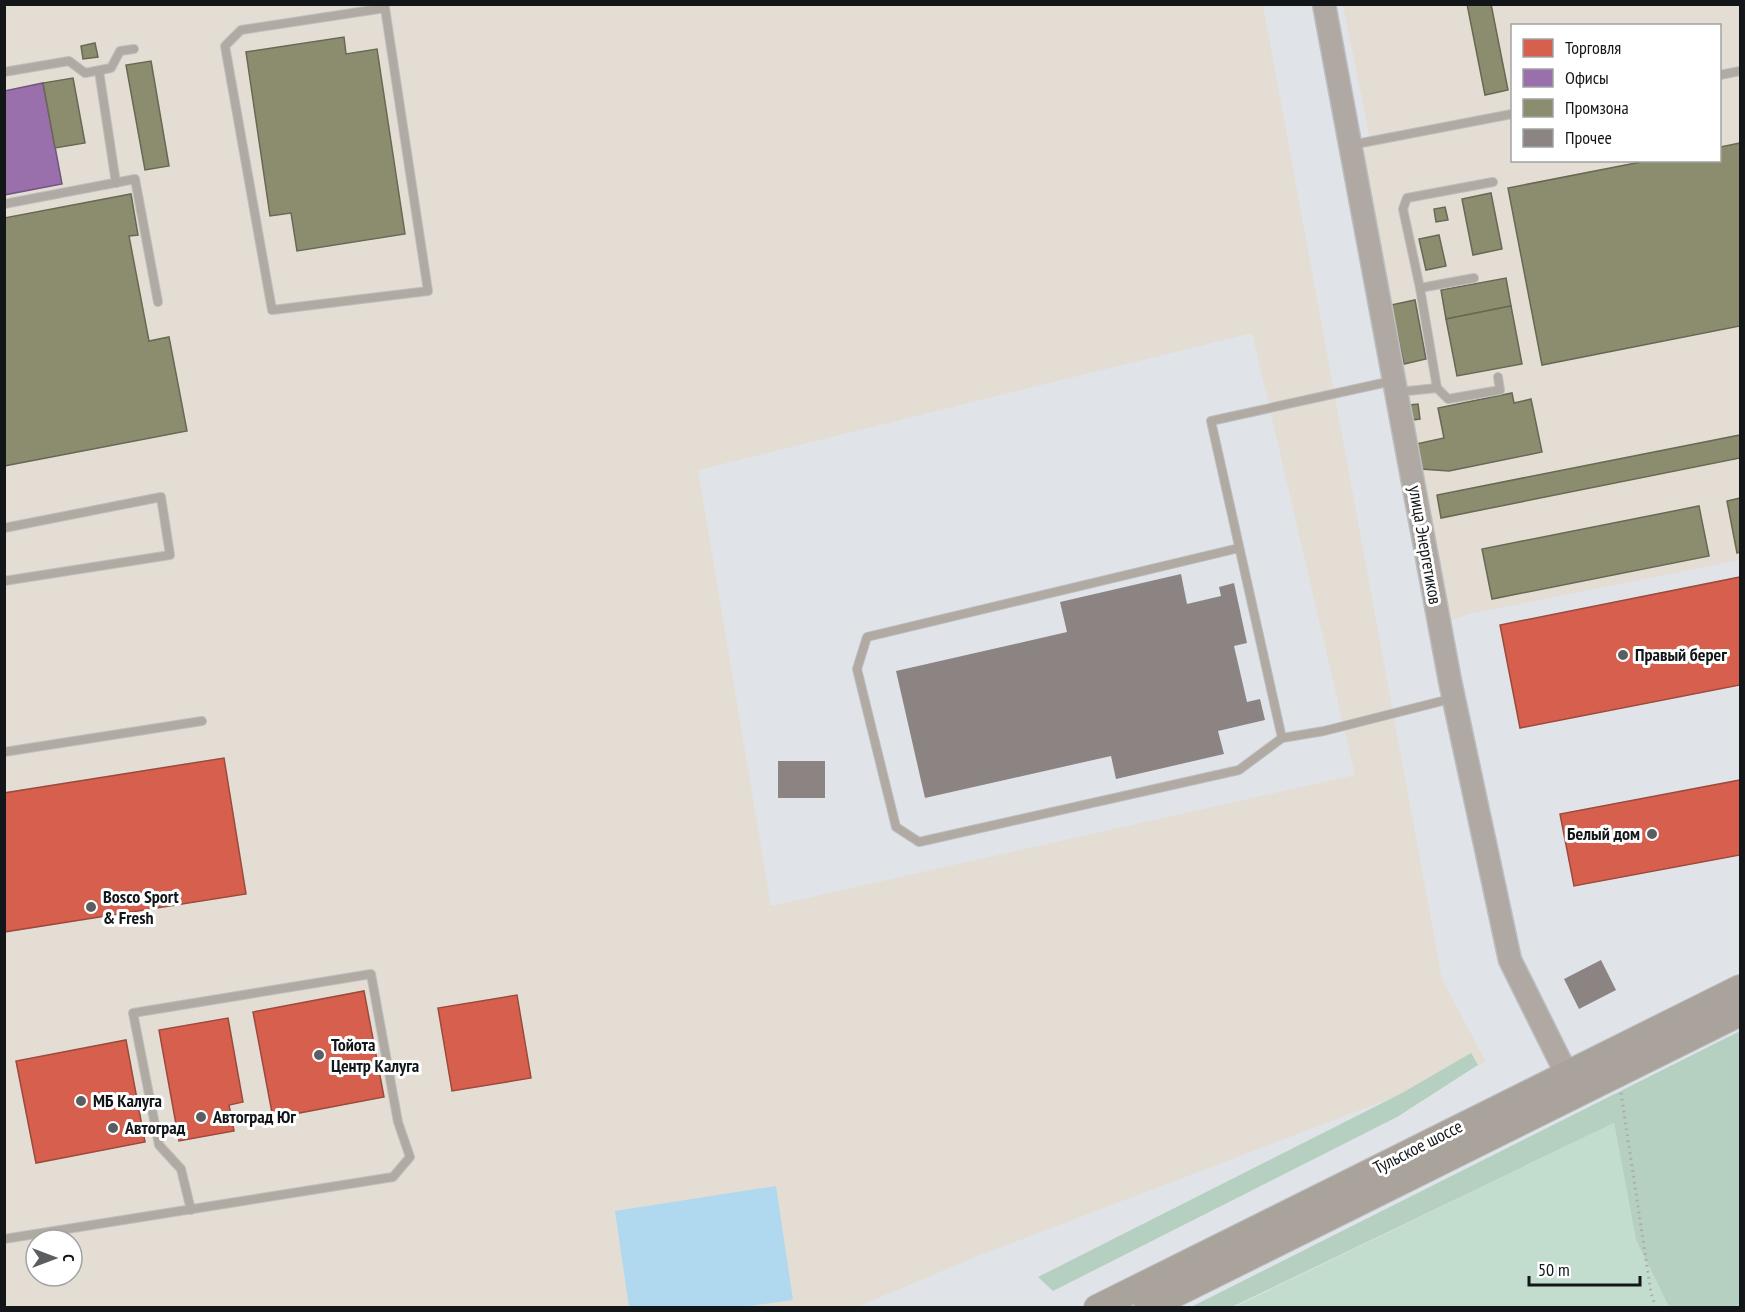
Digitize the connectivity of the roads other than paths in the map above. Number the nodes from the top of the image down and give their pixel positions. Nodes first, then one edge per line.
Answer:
1 (1324, 4) edge
2 (385, 6) edge
3 (134, 49) dead end
4 (99, 71) junction
5 (1740, 71) edge
6 (4, 72) edge
7 (1721, 75) edge
8 (1511, 114) edge
9 (1350, 145) junction
10 (1493, 182) dead end
11 (116, 183) junction
12 (4, 204) edge
13 (1474, 279) dead end
14 (1420, 288) junction
15 (158, 302) dead end
16 (1498, 377) dead end
17 (1396, 386) junction
18 (1437, 388) junction
19 (4, 528) edge
20 (1239, 548) junction
21 (4, 581) edge
22 (1454, 698) junction
23 (202, 721) dead end
24 (1282, 738) junction
25 (4, 752) edge
26 (1740, 988) edge
27 (1740, 1013) edge
28 (1571, 1083) junction
29 (191, 1210) junction
30 (4, 1239) edge
31 (1097, 1308) edge
32 (1147, 1308) edge

1 - 9 street, улица Энергетиков
2 - 2 lane
3 - 4 lane
4 - 6 lane
4 - 11 lane
5 - 7 lane
8 - 9 lane
9 - 17 street, улица Энергетиков
10 - 14 lane
11 - 12 lane
11 - 15 lane
13 - 14 lane
14 - 18 lane
16 - 18 lane
17 - 18 lane
17 - 20 lane
17 - 22 street, улица Энергетиков
19 - 21 lane
20 - 24 lane
20 - 24 lane
22 - 24 lane
22 - 28 street, улица Энергетиков
23 - 25 lane
26 - 28 main road, Тульское шоссе
27 - 28 main road, Тульское шоссе
28 - 31 main road, Тульское шоссе
28 - 32 main road, Тульское шоссе
29 - 29 lane
29 - 30 lane

